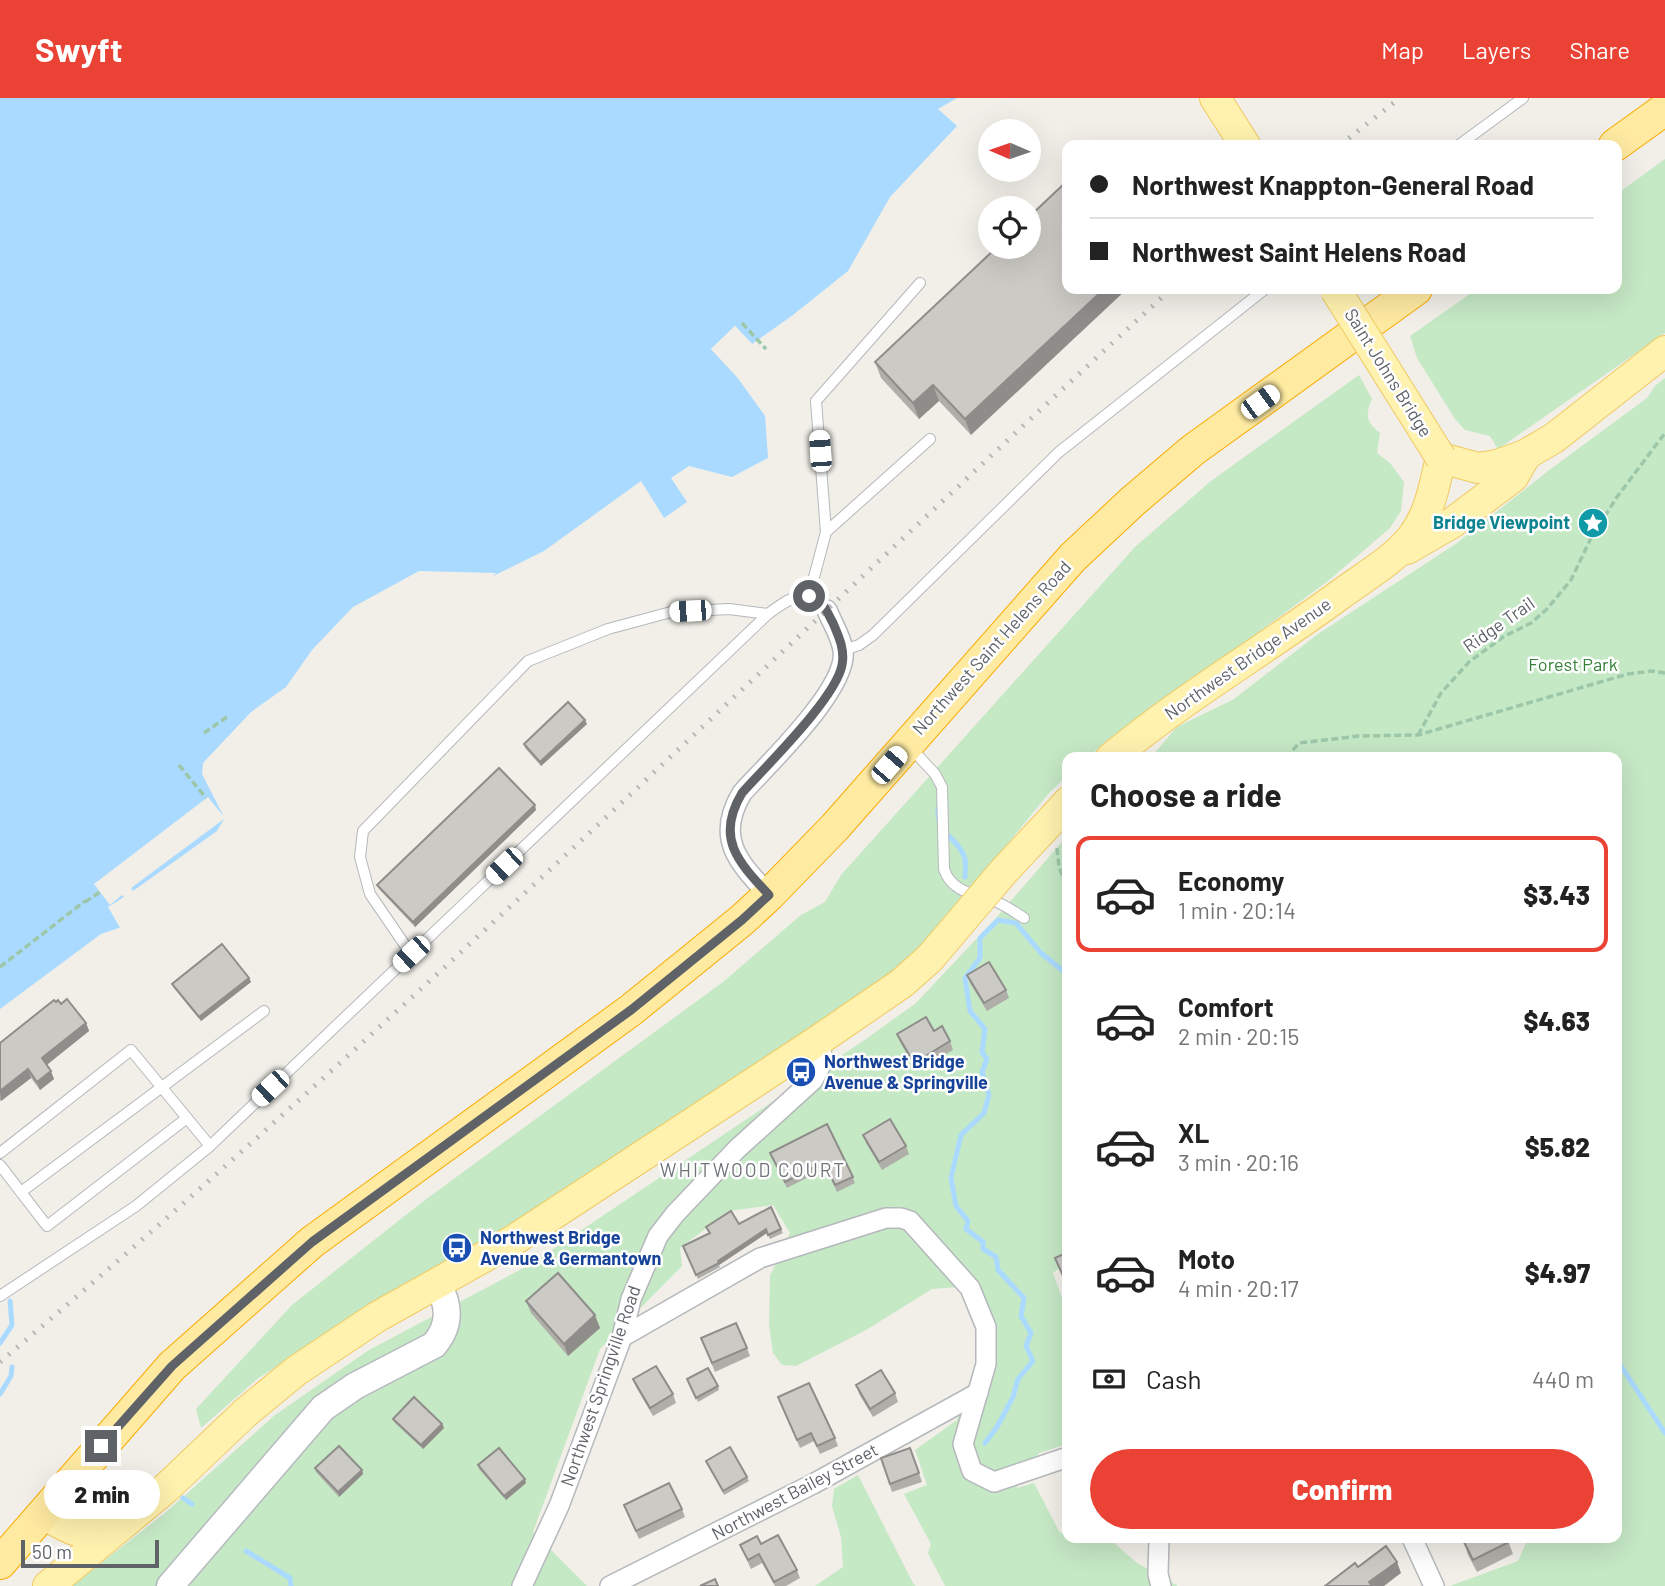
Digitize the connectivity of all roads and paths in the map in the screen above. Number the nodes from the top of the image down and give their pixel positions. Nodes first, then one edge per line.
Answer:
1 (1215, 98) edge
2 (1522, 98) edge
3 (1665, 109) edge
4 (1242, 140) edge
5 (1466, 140) edge
6 (1622, 140) edge
7 (920, 283) dead end
8 (1259, 294) edge
9 (1338, 294) edge
10 (1409, 294) edge
11 (742, 323) dead end
12 (766, 349) dead end
13 (1665, 351) edge
14 (1665, 433) edge
15 (930, 439) dead end
16 (1525, 455) junction
17 (1441, 458) junction
18 (826, 532) junction
19 (1386, 561) junction
20 (809, 596) junction
21 (827, 610) joint
22 (768, 614) junction
23 (843, 650) junction
24 (1665, 673) edge
25 (227, 717) dead end
26 (204, 733) dead end
27 (1418, 735) junction
28 (907, 744) junction
29 (1119, 752) edge
30 (1291, 752) edge
31 (179, 765) dead end
32 (206, 798) dead end
33 (1058, 822) edge
34 (1062, 875) edge
35 (100, 892) dead end
36 (769, 895) junction
37 (1024, 918) dead end
38 (411, 954) junction
39 (0, 967) edge
40 (264, 1011) dead end
41 (819, 1040) junction
42 (162, 1087) junction
43 (187, 1118) junction
44 (210, 1146) junction
45 (0, 1153) edge
46 (0, 1165) edge
47 (21, 1192) junction
48 (437, 1283) junction
49 (0, 1296) edge
50 (622, 1337) junction
51 (978, 1393) junction
52 (1062, 1459) edge
53 (44, 1514) junction
54 (113, 1530) junction
55 (1160, 1543) edge
56 (1414, 1543) edge
57 (0, 1563) edge
58 (47, 1586) edge
59 (170, 1586) edge
60 (522, 1586) edge
61 (610, 1586) edge
62 (1161, 1586) edge
63 (1434, 1586) edge

1 - 4 main road
2 - 5 lane
3 - 6 highway
7 - 18 lane
8 - 23 lane
9 - 17 main road, Saint Johns Bridge, bridge
10 - 28 highway, Northwest Saint Helens Road
11 - 12 path
13 - 16 main road, Northwest Bridge Avenue
14 - 27 path, Ridge Trail
15 - 18 lane
16 - 17 main road, Northwest Bridge Avenue
16 - 19 main road, Northwest Bridge Avenue
17 - 19 main road, Northwest Bridge Avenue
18 - 20 lane
19 - 29 main road, Northwest Bridge Avenue
20 - 21 lane
20 - 22 lane
21 - 23 street
22 - 38 lane
22 - 38 lane
23 - 36 street
24 - 27 path
25 - 26 path
27 - 30 path
28 - 36 highway, Northwest Saint Helens Road
28 - 37 lane
31 - 32 path
33 - 34 path
33 - 41 main road, bridge
35 - 39 path
36 - 53 highway, Northwest Saint Helens Road
38 - 44 lane
40 - 42 lane
41 - 48 main road
41 - 50 street, Northwest Springville Road
42 - 43 lane
42 - 45 lane
42 - 47 lane
43 - 44 lane
43 - 47 lane
44 - 49 lane
46 - 47 lane
48 - 54 main road
48 - 59 main road
50 - 51 street
50 - 60 street, Northwest Springville Road
51 - 52 street
51 - 61 street, Northwest Bailey Street
53 - 54 main road
53 - 57 highway, Northwest Saint Helens Road
54 - 58 main road
55 - 62 street
56 - 63 street

